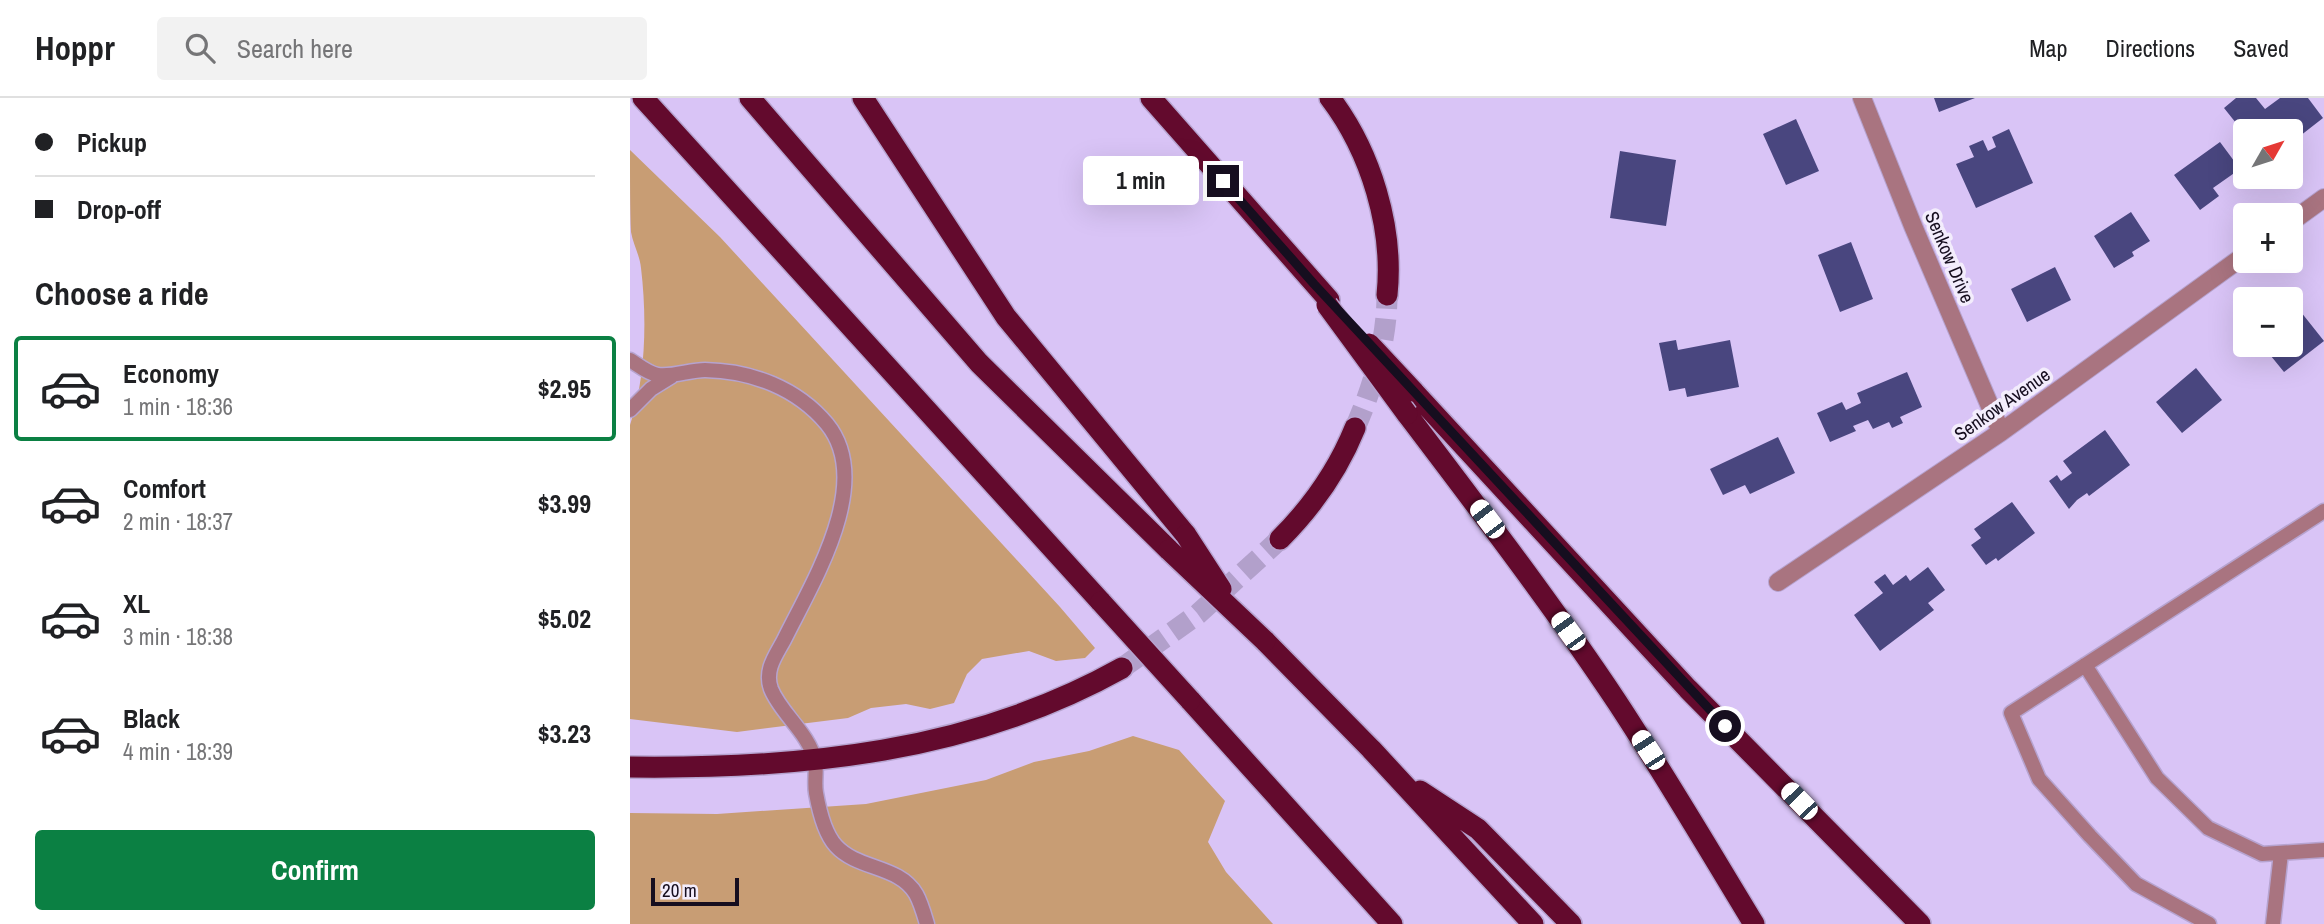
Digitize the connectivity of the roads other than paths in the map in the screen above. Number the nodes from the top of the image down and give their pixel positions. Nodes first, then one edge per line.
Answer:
1 (643, 98) edge
2 (750, 98) edge
3 (863, 98) edge
4 (1151, 98) edge
5 (1330, 98) edge
6 (1862, 98) edge
7 (2324, 198) edge
8 (2303, 213) edge
9 (2233, 264) edge
10 (1387, 295) tunnel mouth
11 (1328, 302) junction
12 (630, 360) edge
13 (680, 373) junction
14 (630, 410) edge
15 (1355, 428) tunnel mouth
16 (2001, 432) junction
17 (2324, 511) edge
18 (1280, 539) tunnel mouth
19 (1779, 582) dead end
20 (1238, 616) junction
21 (2085, 665) junction
22 (1122, 668) tunnel mouth
23 (815, 760) junction
24 (630, 766) edge
25 (1389, 770) junction
26 (2324, 850) edge
27 (2281, 853) junction
28 (927, 924) edge
29 (1392, 924) edge
30 (1533, 924) edge
31 (1571, 924) edge
32 (1754, 924) edge
33 (1920, 924) edge
34 (2208, 924) edge
35 (2273, 924) edge

1 - 29 highway, bridge
2 - 20 highway, bridge
3 - 20 highway, bridge
4 - 11 highway
5 - 10 highway
6 - 16 street, Senkow Drive
7 - 8 street
9 - 16 street, Senkow Avenue
11 - 32 highway, bridge
11 - 33 highway, bridge
12 - 13 lane
13 - 14 lane
13 - 23 lane
15 - 18 highway
16 - 19 street, Senkow Avenue
17 - 21 lane
20 - 25 highway, bridge
21 - 27 lane
21 - 34 lane
22 - 23 highway
23 - 24 highway
23 - 28 lane
25 - 30 highway
25 - 31 highway
26 - 27 lane
27 - 35 lane

